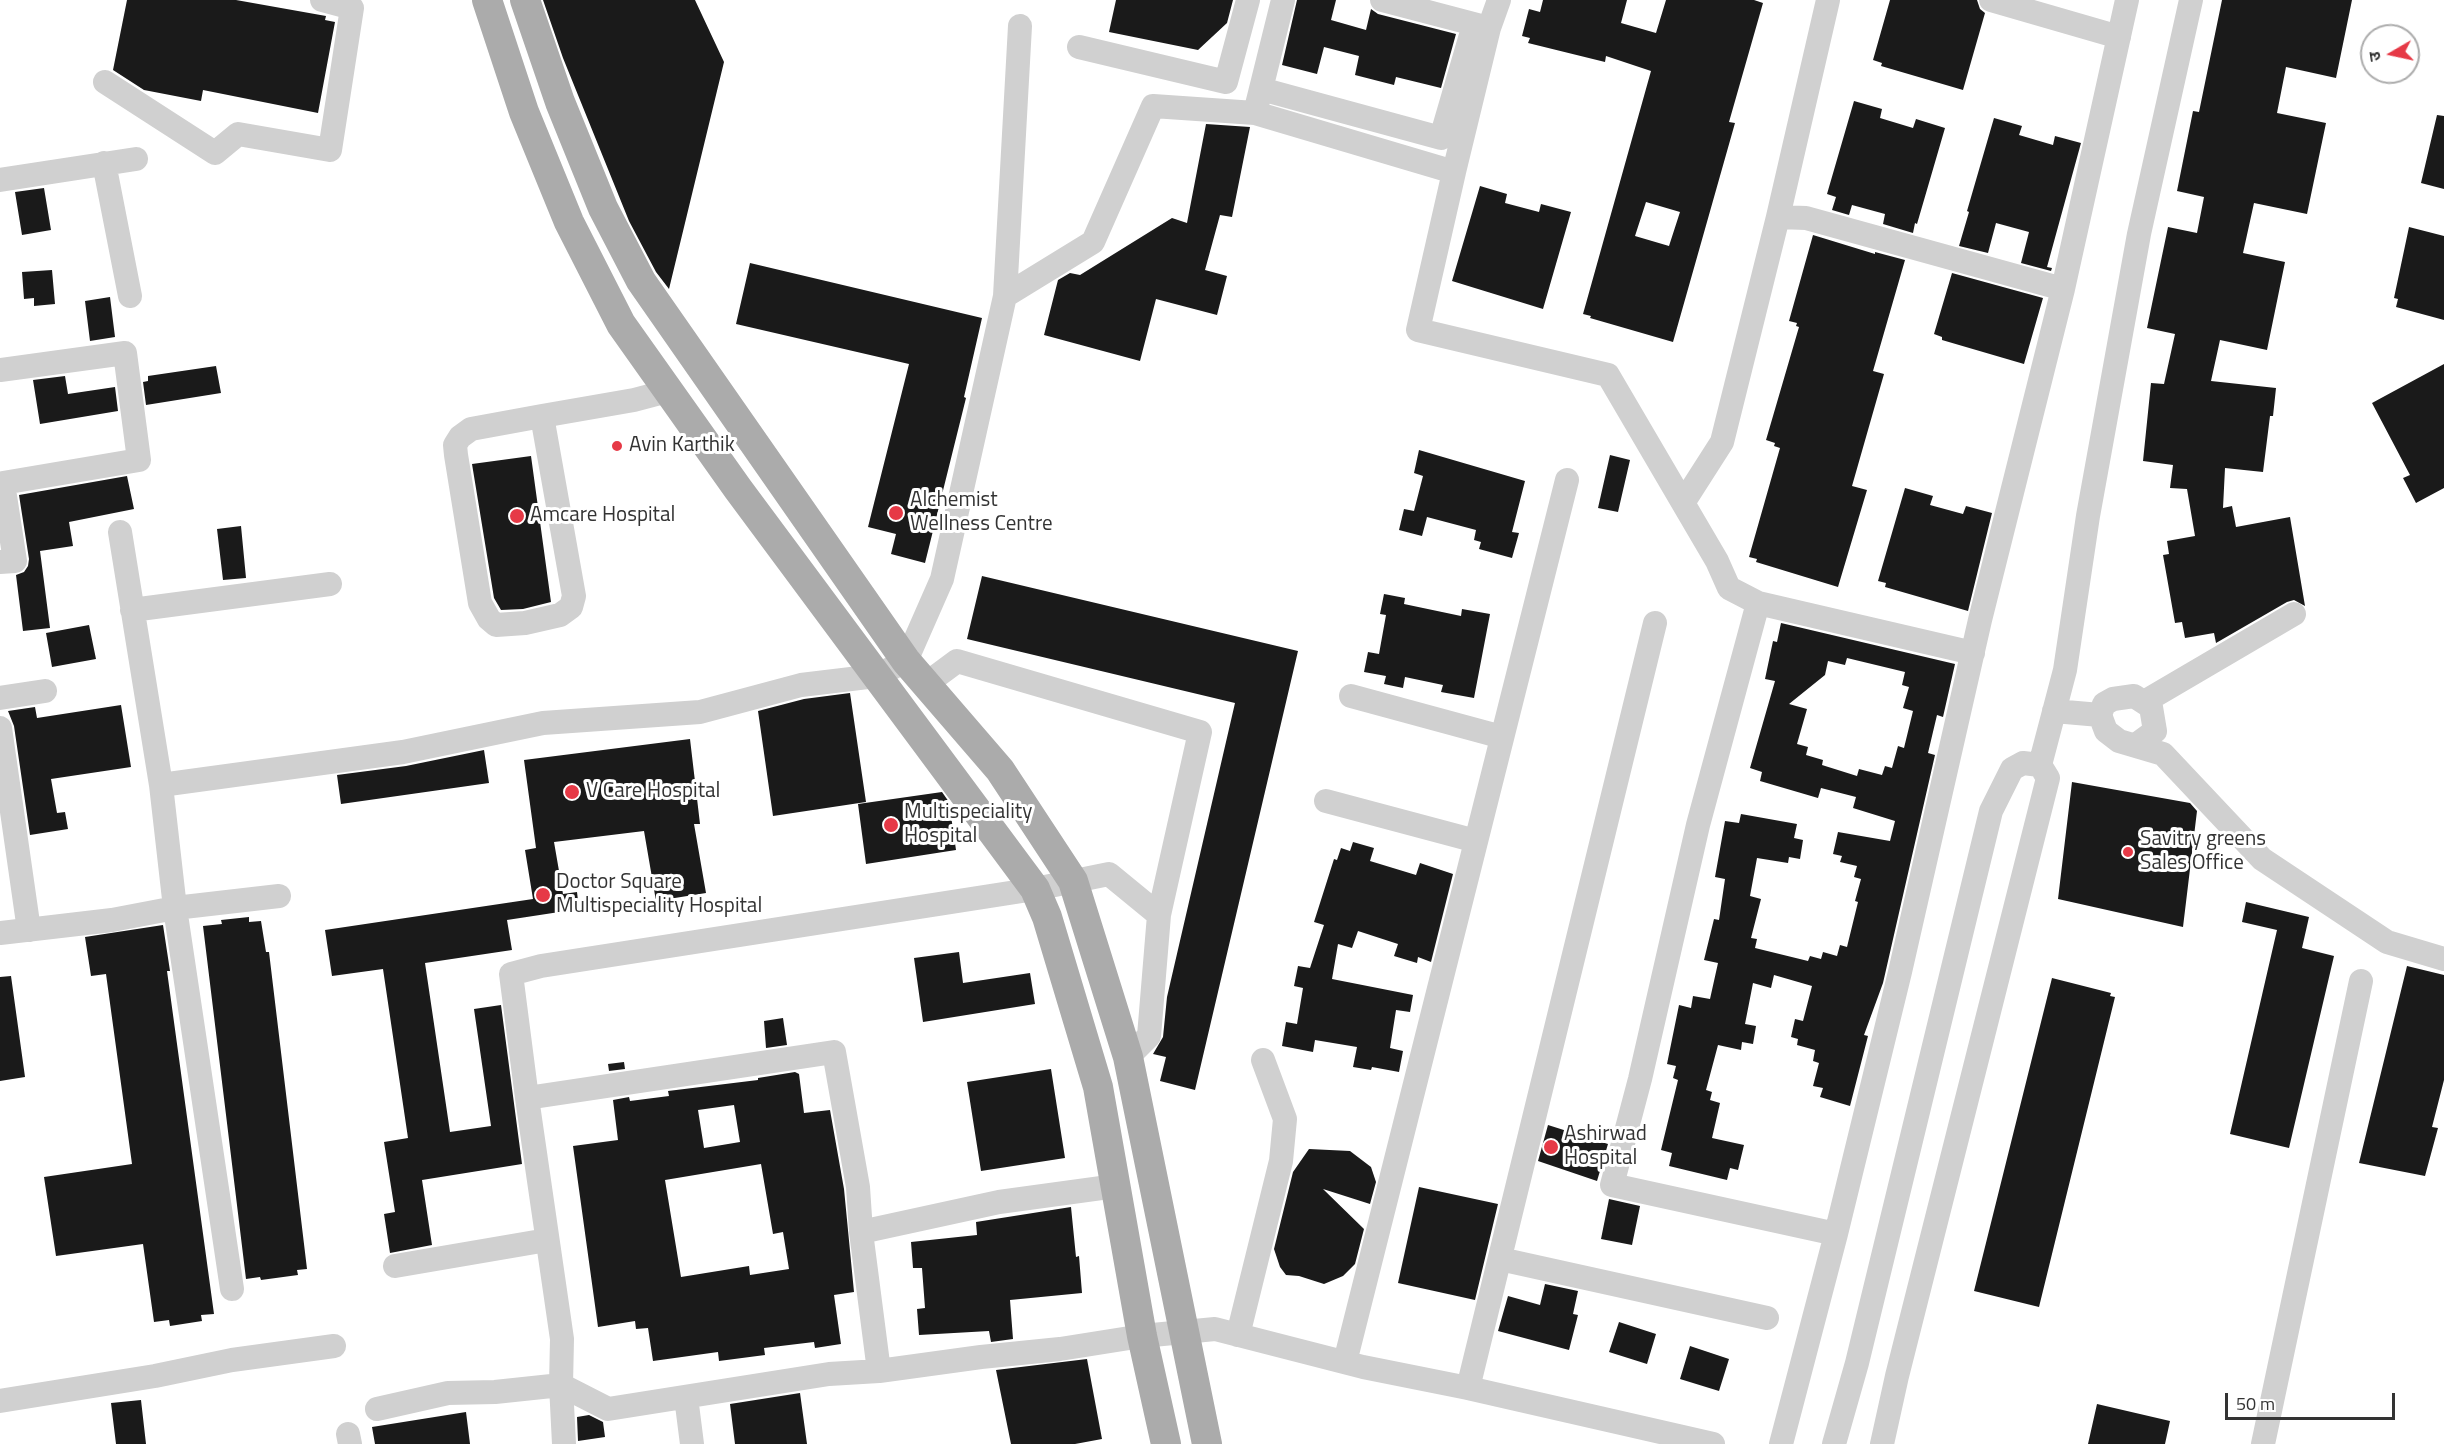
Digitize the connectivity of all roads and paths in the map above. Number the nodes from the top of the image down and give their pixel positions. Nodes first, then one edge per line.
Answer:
1 (321, 0) edge
2 (487, 0) edge
3 (525, 0) edge
4 (1248, 0) edge
5 (1283, 0) edge
6 (1382, 0) edge
7 (1499, 0) edge
8 (1828, 0) edge
9 (1991, 0) edge
10 (2127, 0) edge
11 (2191, 0) edge
12 (1020, 26) dead end
13 (1482, 26) junction
14 (2119, 37) junction
15 (1079, 47) dead end
16 (105, 82) dead end
17 (1261, 89) junction
18 (1255, 113) junction
19 (136, 159) dead end
20 (104, 163) junction
21 (1454, 172) junction
22 (0, 180) edge
23 (1778, 217) junction
24 (2063, 289) junction
25 (130, 296) dead end
26 (1005, 296) junction
27 (702, 369) junction
28 (0, 370) edge
29 (671, 396) junction
30 (542, 416) junction
31 (1567, 480) dead end
32 (1683, 503) junction
33 (120, 531) dead end
34 (0, 562) edge
35 (330, 585) dead end
36 (1758, 603) junction
37 (132, 610) junction
38 (2294, 614) dead end
39 (1655, 623) dead end
40 (1973, 653) junction
41 (906, 661) junction
42 (876, 676) junction
43 (926, 684) junction
44 (45, 691) dead end
45 (1351, 696) dead end
46 (0, 698) edge
47 (2144, 702) junction
48 (2054, 711) junction
49 (2100, 715) junction
50 (0, 728) edge
51 (1502, 737) junction
52 (2136, 745) junction
53 (2040, 765) junction
54 (161, 785) junction
55 (1326, 801) dead end
56 (1476, 841) junction
57 (1073, 881) junction
58 (1035, 889) junction
59 (279, 896) dead end
60 (175, 908) junction
61 (1159, 915) junction
62 (29, 930) junction
63 (0, 933) edge
64 (2444, 959) edge
65 (2361, 981) dead end
66 (1128, 1058) junction
67 (1263, 1060) dead end
68 (527, 1098) junction
69 (1116, 1186) junction
70 (861, 1232) junction
71 (1836, 1234) junction
72 (547, 1240) junction
73 (1500, 1259) junction
74 (395, 1266) dead end
75 (232, 1289) dead end
76 (1767, 1318) dead end
77 (1183, 1332) junction
78 (1238, 1335) junction
79 (1142, 1336) junction
80 (334, 1346) dead end
81 (1345, 1362) junction
82 (879, 1371) junction
83 (561, 1384) junction
84 (1468, 1388) junction
85 (686, 1397) junction
86 (0, 1401) edge
87 (377, 1409) dead end
88 (564, 1444) edge
89 (693, 1444) edge
90 (1166, 1444) edge
91 (1207, 1444) edge
92 (1713, 1444) edge
93 (1781, 1444) edge
94 (1834, 1444) edge
95 (1882, 1444) edge
96 (2263, 1444) edge

1 - 16 street
2 - 29 main road
3 - 27 main road
4 - 15 street
5 - 17 street
6 - 13 street
7 - 13 street
8 - 23 street
9 - 14 street
10 - 14 street
11 - 48 street
12 - 26 street
13 - 17 street
13 - 21 street
14 - 24 street
17 - 18 street
18 - 21 street
18 - 26 street
19 - 20 street
20 - 22 street
20 - 25 street
21 - 32 street
23 - 24 street
23 - 32 street
24 - 40 street
26 - 41 street
27 - 29 main road
27 - 41 main road
28 - 34 street
29 - 30 street
29 - 42 main road
30 - 30 street
31 - 51 street
32 - 36 street
33 - 37 street
35 - 37 street
36 - 40 street
36 - 71 street
37 - 54 street
38 - 47 street
39 - 73 street
40 - 71 street
41 - 42 street
41 - 43 main road
42 - 54 street
42 - 58 main road
43 - 57 main road
43 - 61 street
44 - 46 street
45 - 51 street
47 - 49 street
47 - 52 street
48 - 49 street
48 - 53 street
49 - 52 street
50 - 62 street
51 - 56 street
52 - 64 street
53 - 94 street
53 - 95 street
54 - 60 street
55 - 56 street
56 - 81 street
57 - 58 street
57 - 61 street
57 - 66 main road
58 - 68 street
58 - 69 main road
59 - 60 street
60 - 62 street
60 - 75 street
61 - 66 street
62 - 63 street
65 - 96 street
66 - 77 main road
67 - 78 street
68 - 70 street
68 - 72 street
69 - 70 street
69 - 79 main road
70 - 82 street
71 - 93 street
72 - 74 street
72 - 83 street
73 - 76 street
73 - 84 street
77 - 78 street
77 - 79 street
77 - 91 main road
78 - 81 street
79 - 82 street
79 - 90 main road
80 - 86 street
81 - 84 street
82 - 85 street
83 - 85 street
83 - 87 street
83 - 88 street
84 - 92 street
85 - 89 street

